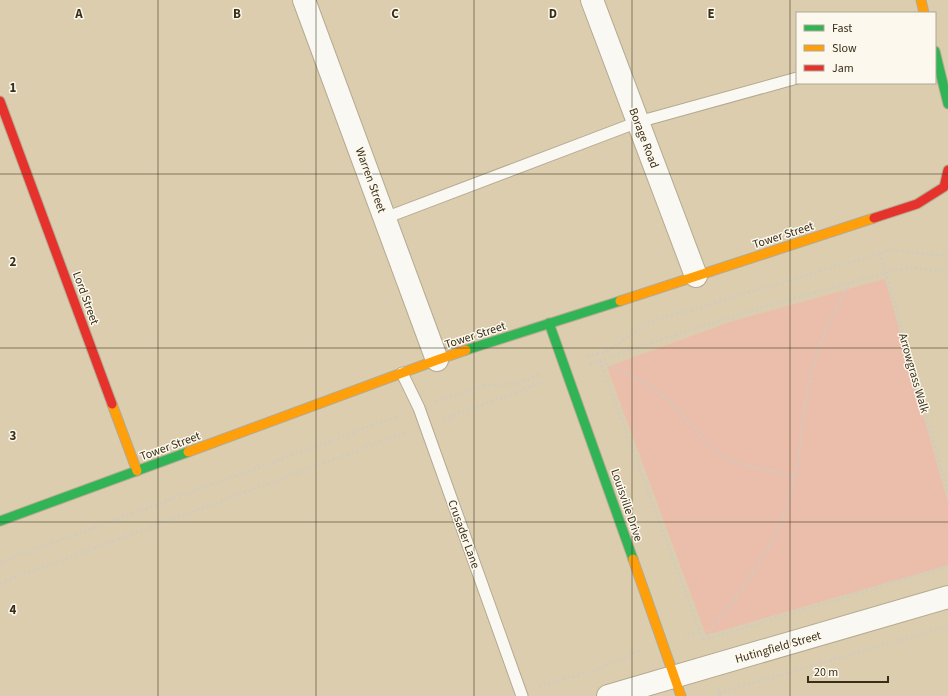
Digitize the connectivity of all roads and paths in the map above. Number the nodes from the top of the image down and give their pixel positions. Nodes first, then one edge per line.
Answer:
1 (304, 0) edge
2 (592, 0) edge
3 (921, 0) edge
4 (924, 12) edge
5 (936, 55) edge
6 (796, 78) edge
7 (0, 102) edge
8 (948, 104) edge
9 (638, 122) junction
10 (947, 182) edge
11 (385, 218) junction
12 (880, 254) junction
13 (948, 256) edge
14 (885, 273) junction
15 (948, 273) edge
16 (696, 276) junction
17 (850, 282) junction
18 (549, 324) junction
19 (437, 360) junction
20 (600, 361) junction
21 (564, 364) junction
22 (402, 373) junction
23 (568, 373) junction
24 (419, 408) junction
25 (426, 426) junction
26 (137, 471) junction
27 (794, 477) junction
28 (948, 492) edge
29 (0, 521) edge
30 (0, 562) edge
31 (948, 566) edge
32 (0, 583) edge
33 (948, 597) edge
34 (948, 626) edge
35 (700, 632) junction
36 (703, 640) junction
37 (663, 643) junction
38 (711, 666) junction
39 (678, 686) edge
40 (521, 694) edge
41 (719, 695) edge
42 (608, 696) edge

1 - 11 street, Warren Street
2 - 9 street, Borage Road
3 - 4 street
5 - 8 street
6 - 9 lane
7 - 26 street, Lord Street
9 - 11 lane
9 - 16 street, Borage Road
10 - 16 street, Tower Street
11 - 19 street, Warren Street
12 - 13 path
12 - 14 path, Arrowgrass Walk
12 - 21 path
14 - 15 path
14 - 17 path
14 - 28 path, Arrowgrass Walk
16 - 18 street, Tower Street
17 - 20 path
17 - 27 path
18 - 19 street, Tower Street
18 - 21 street, Louisville Drive
19 - 22 street, Tower Street
20 - 23 path
20 - 27 path
20 - 35 path
21 - 23 street, Louisville Drive
21 - 24 path
22 - 24 lane, Crusader Lane
22 - 26 street, Tower Street
23 - 25 path
23 - 37 street, Louisville Drive
24 - 25 lane, Crusader Lane
24 - 30 path
25 - 32 path
25 - 40 lane, Crusader Lane
26 - 29 street, Tower Street
27 - 36 path
31 - 36 path
33 - 38 street, Hutingfield Street
34 - 41 path
35 - 36 path
35 - 37 path
36 - 38 path
37 - 39 street, Louisville Drive
37 - 40 path
38 - 39 street, Hutingfield Street
38 - 41 path
39 - 42 street, Hutingfield Street

